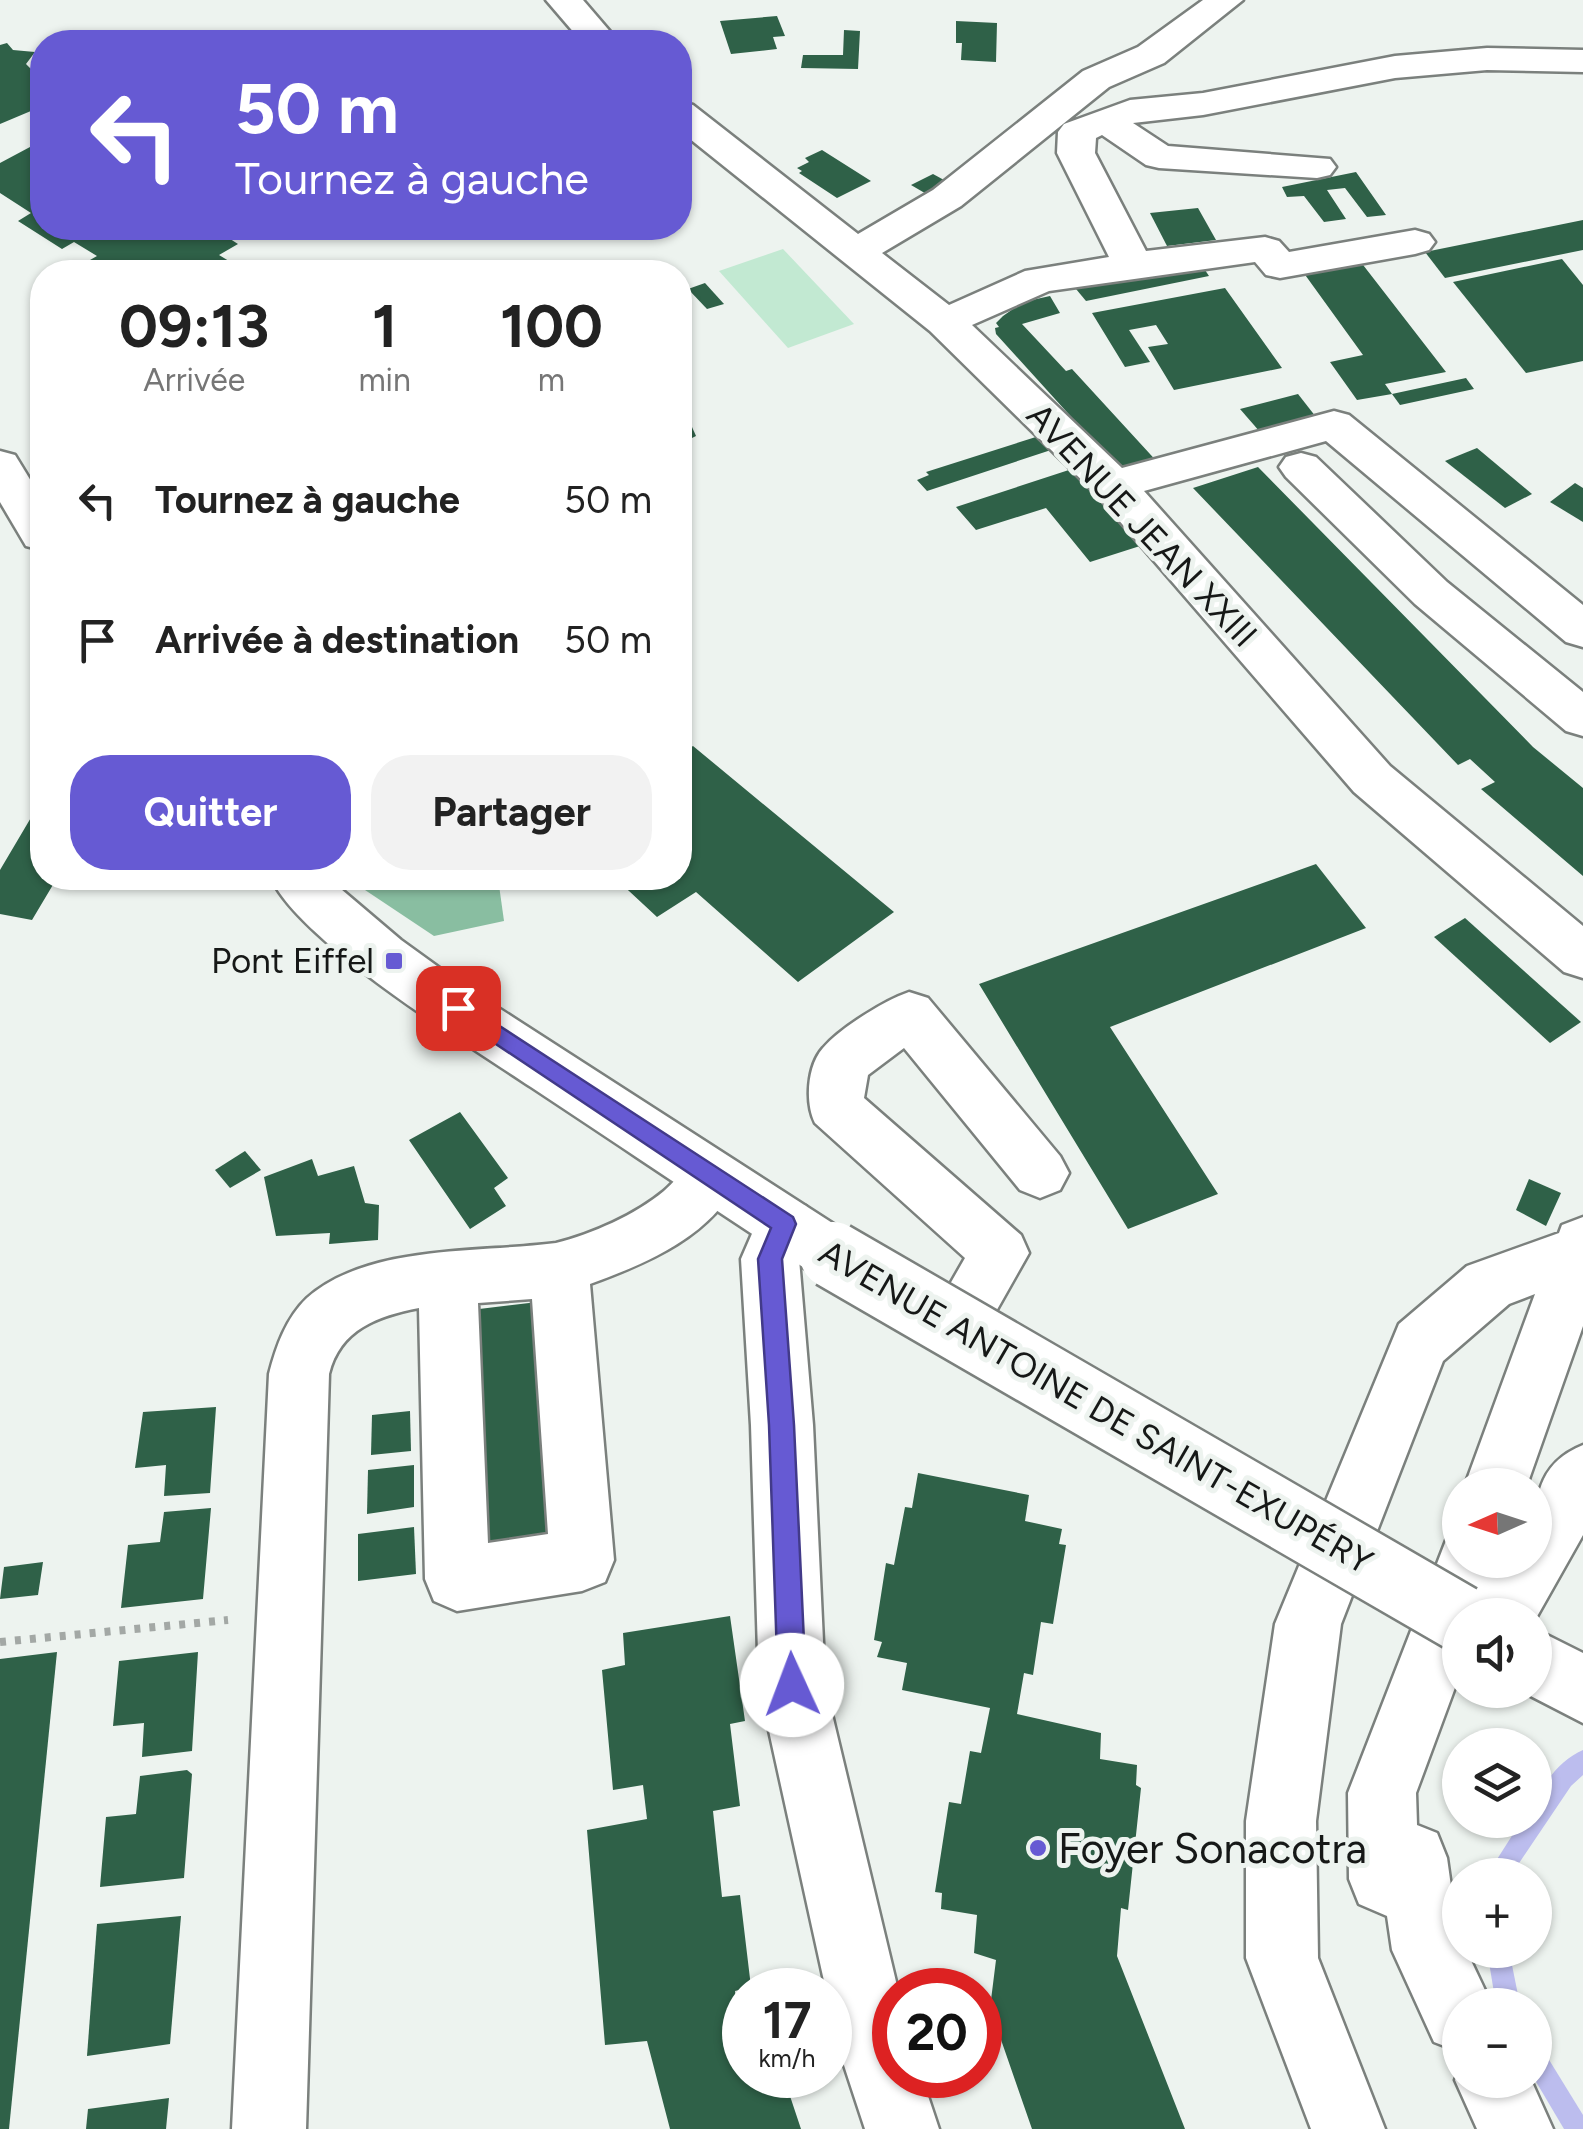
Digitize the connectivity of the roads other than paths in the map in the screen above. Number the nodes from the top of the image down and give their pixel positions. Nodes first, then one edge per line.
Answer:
1 (564, 0) edge
2 (1225, 0) edge
3 (590, 30) edge
4 (1583, 62) edge
5 (1105, 120) junction
6 (692, 122) edge
7 (1317, 168) dead end
8 (1244, 213) dead end
9 (1415, 242) dead end
10 (1265, 250) junction
11 (857, 252) junction
12 (1134, 265) junction
13 (945, 322) junction
14 (0, 465) edge
15 (1301, 468) dead end
16 (1113, 485) junction
17 (30, 514) edge
18 (1583, 630) edge
19 (1583, 718) edge
20 (307, 890) edge
21 (1583, 958) edge
22 (1040, 1173) dead end
23 (712, 1176) junction
24 (809, 1240) junction
25 (1581, 1247) edge
26 (558, 1269) junction
27 (448, 1281) junction
28 (956, 1326) junction
29 (1502, 1468) edge
30 (1583, 1476) edge
31 (1552, 1529) edge
32 (1463, 1578) edge
33 (1442, 1608) edge
34 (1552, 1672) edge
35 (1583, 1690) edge
36 (1449, 1708) edge
37 (1416, 1892) junction
38 (1446, 1988) edge
39 (1501, 2098) edge
40 (269, 2129) edge
41 (902, 2129) edge
42 (1348, 2129) edge
43 (1516, 2129) edge

1 - 3 street
2 - 11 street
4 - 5 street
5 - 7 street
5 - 12 street
6 - 11 street, AVENUE JEAN XXIII
8 - 10 street
9 - 10 street
10 - 12 street
11 - 13 street, AVENUE JEAN XXIII
12 - 13 street
13 - 16 street, AVENUE JEAN XXIII
14 - 17 street
15 - 19 street
16 - 18 street
16 - 21 street, AVENUE JEAN XXIII
20 - 23 street, AVENUE ANTOINE DE SAINT-EXUPÉRY
22 - 28 street
23 - 24 street, AVENUE ANTOINE DE SAINT-EXUPÉRY
23 - 26 street
24 - 28 street, AVENUE ANTOINE DE SAINT-EXUPÉRY, bridge
24 - 41 street
25 - 29 street
25 - 42 street
26 - 27 street
26 - 27 street
27 - 40 street
28 - 33 street, AVENUE ANTOINE DE SAINT-EXUPÉRY, bridge
30 - 31 street
32 - 37 street
34 - 35 street
36 - 37 street
37 - 38 street
39 - 43 street

